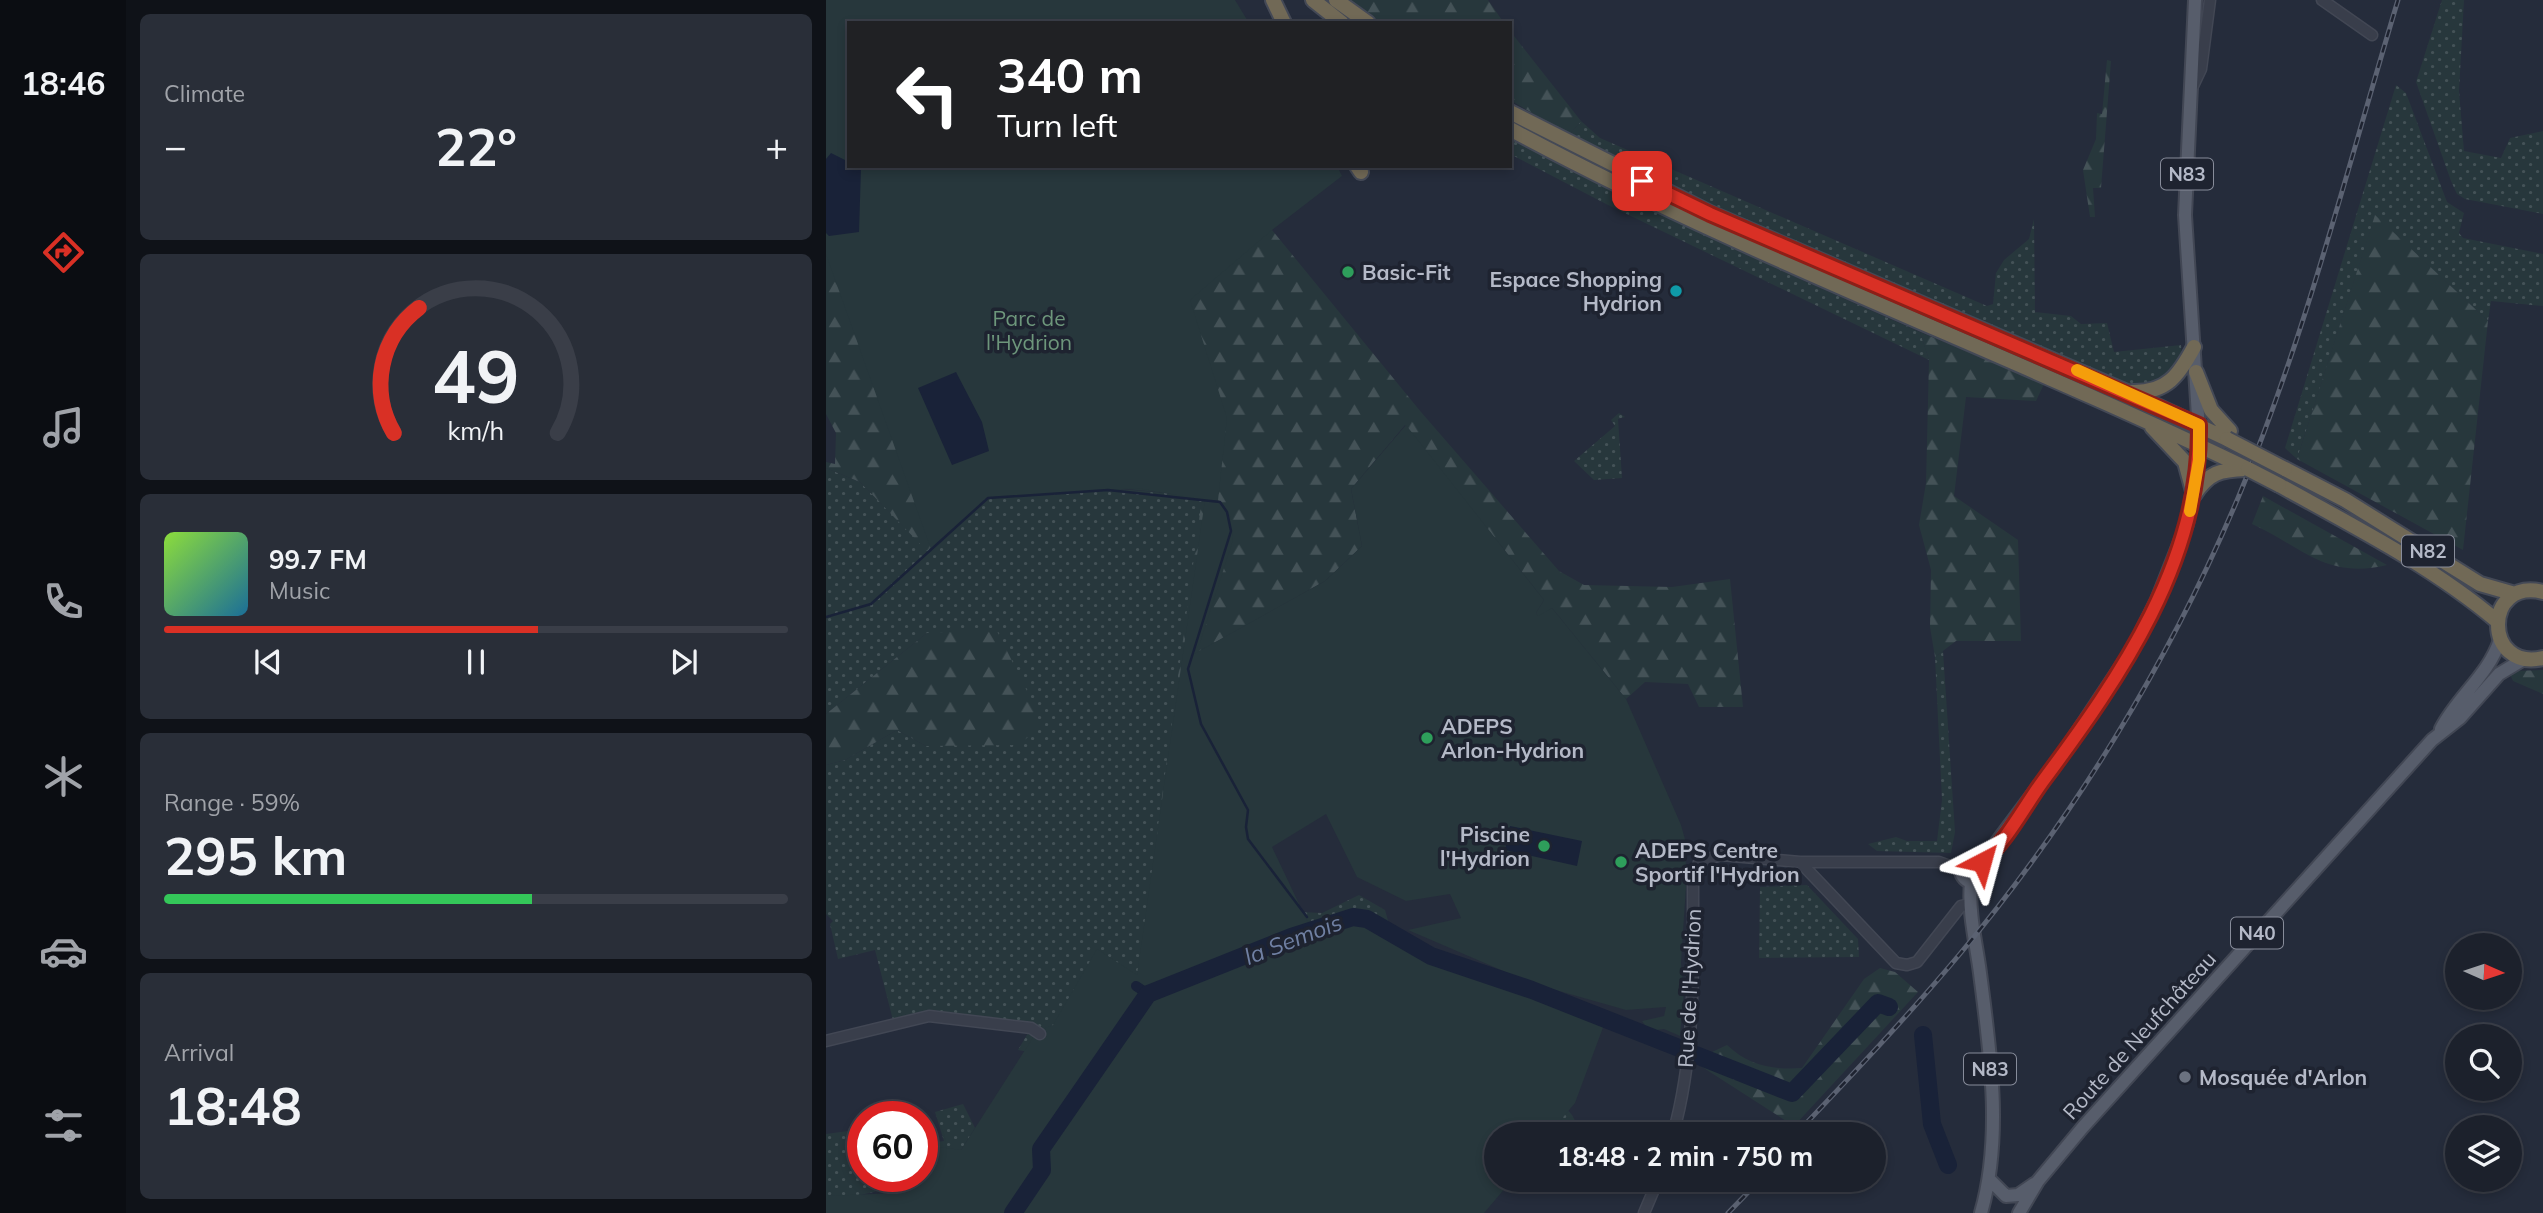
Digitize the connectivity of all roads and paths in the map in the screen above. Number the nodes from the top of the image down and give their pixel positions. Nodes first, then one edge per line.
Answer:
1 (1273, 0) edge
2 (1313, 0) edge
3 (1336, 0) edge
4 (2194, 0) edge
5 (2210, 0) edge
6 (2322, 0) edge
7 (1283, 21) edge
8 (1339, 21) edge
9 (1365, 21) edge
10 (2372, 35) dead end
11 (2192, 89) junction
12 (1512, 113) edge
13 (1512, 130) edge
14 (2194, 348) junction
15 (2196, 372) junction
16 (2127, 392) junction
17 (2150, 423) junction
18 (2199, 425) junction
19 (2229, 435) junction
20 (2200, 447) junction
21 (2220, 464) junction
22 (2194, 495) junction
23 (2543, 592) edge
24 (2515, 594) junction
25 (2497, 621) junction
26 (2500, 640) junction
27 (2543, 658) edge
28 (2524, 659) junction
29 (2438, 733) junction
30 (1800, 862) junction
31 (1982, 862) junction
32 (1961, 870) junction
33 (1971, 882) junction
34 (1970, 904) junction
35 (1040, 1034) dead end
36 (826, 1041) edge
37 (1676, 1122) edge
38 (1989, 1179) junction
39 (2038, 1181) junction
40 (1653, 1192) edge
41 (1982, 1212) edge
42 (1644, 1213) edge
43 (2019, 1213) edge

1 - 7 highway
2 - 8 highway
3 - 9 highway
4 - 11 main road, N83
5 - 11 street
6 - 10 street
11 - 14 main road, N83
12 - 16 highway
13 - 17 highway, N82
14 - 15 main road, N83
14 - 16 highway
15 - 18 main road, N83
15 - 19 highway
16 - 18 highway
17 - 20 highway, N82
17 - 22 highway
18 - 19 highway
18 - 20 main road, N83
19 - 24 highway, N82, bridge
20 - 21 highway, N82
20 - 22 main road, N83
21 - 22 highway
21 - 25 highway, N82, bridge
22 - 31 main road, N83
23 - 24 highway
24 - 25 highway
25 - 26 highway
26 - 28 highway
26 - 29 main road, Route de Neufchâteau / N40
27 - 28 highway
28 - 29 main road, Route de Neufchâteau / N40
29 - 39 main road, Route de Neufchâteau / N40
30 - 32 street, Rue de l'Hydrion
30 - 34 street
30 - 37 street, Rue de l'Hydrion
31 - 32 main road
31 - 33 main road, N83
32 - 33 main road
33 - 34 main road, N83
34 - 38 main road, N83
35 - 36 street
38 - 39 main road
38 - 41 main road, N83
39 - 43 main road, Route de Neufchâteau / N40
40 - 42 street

